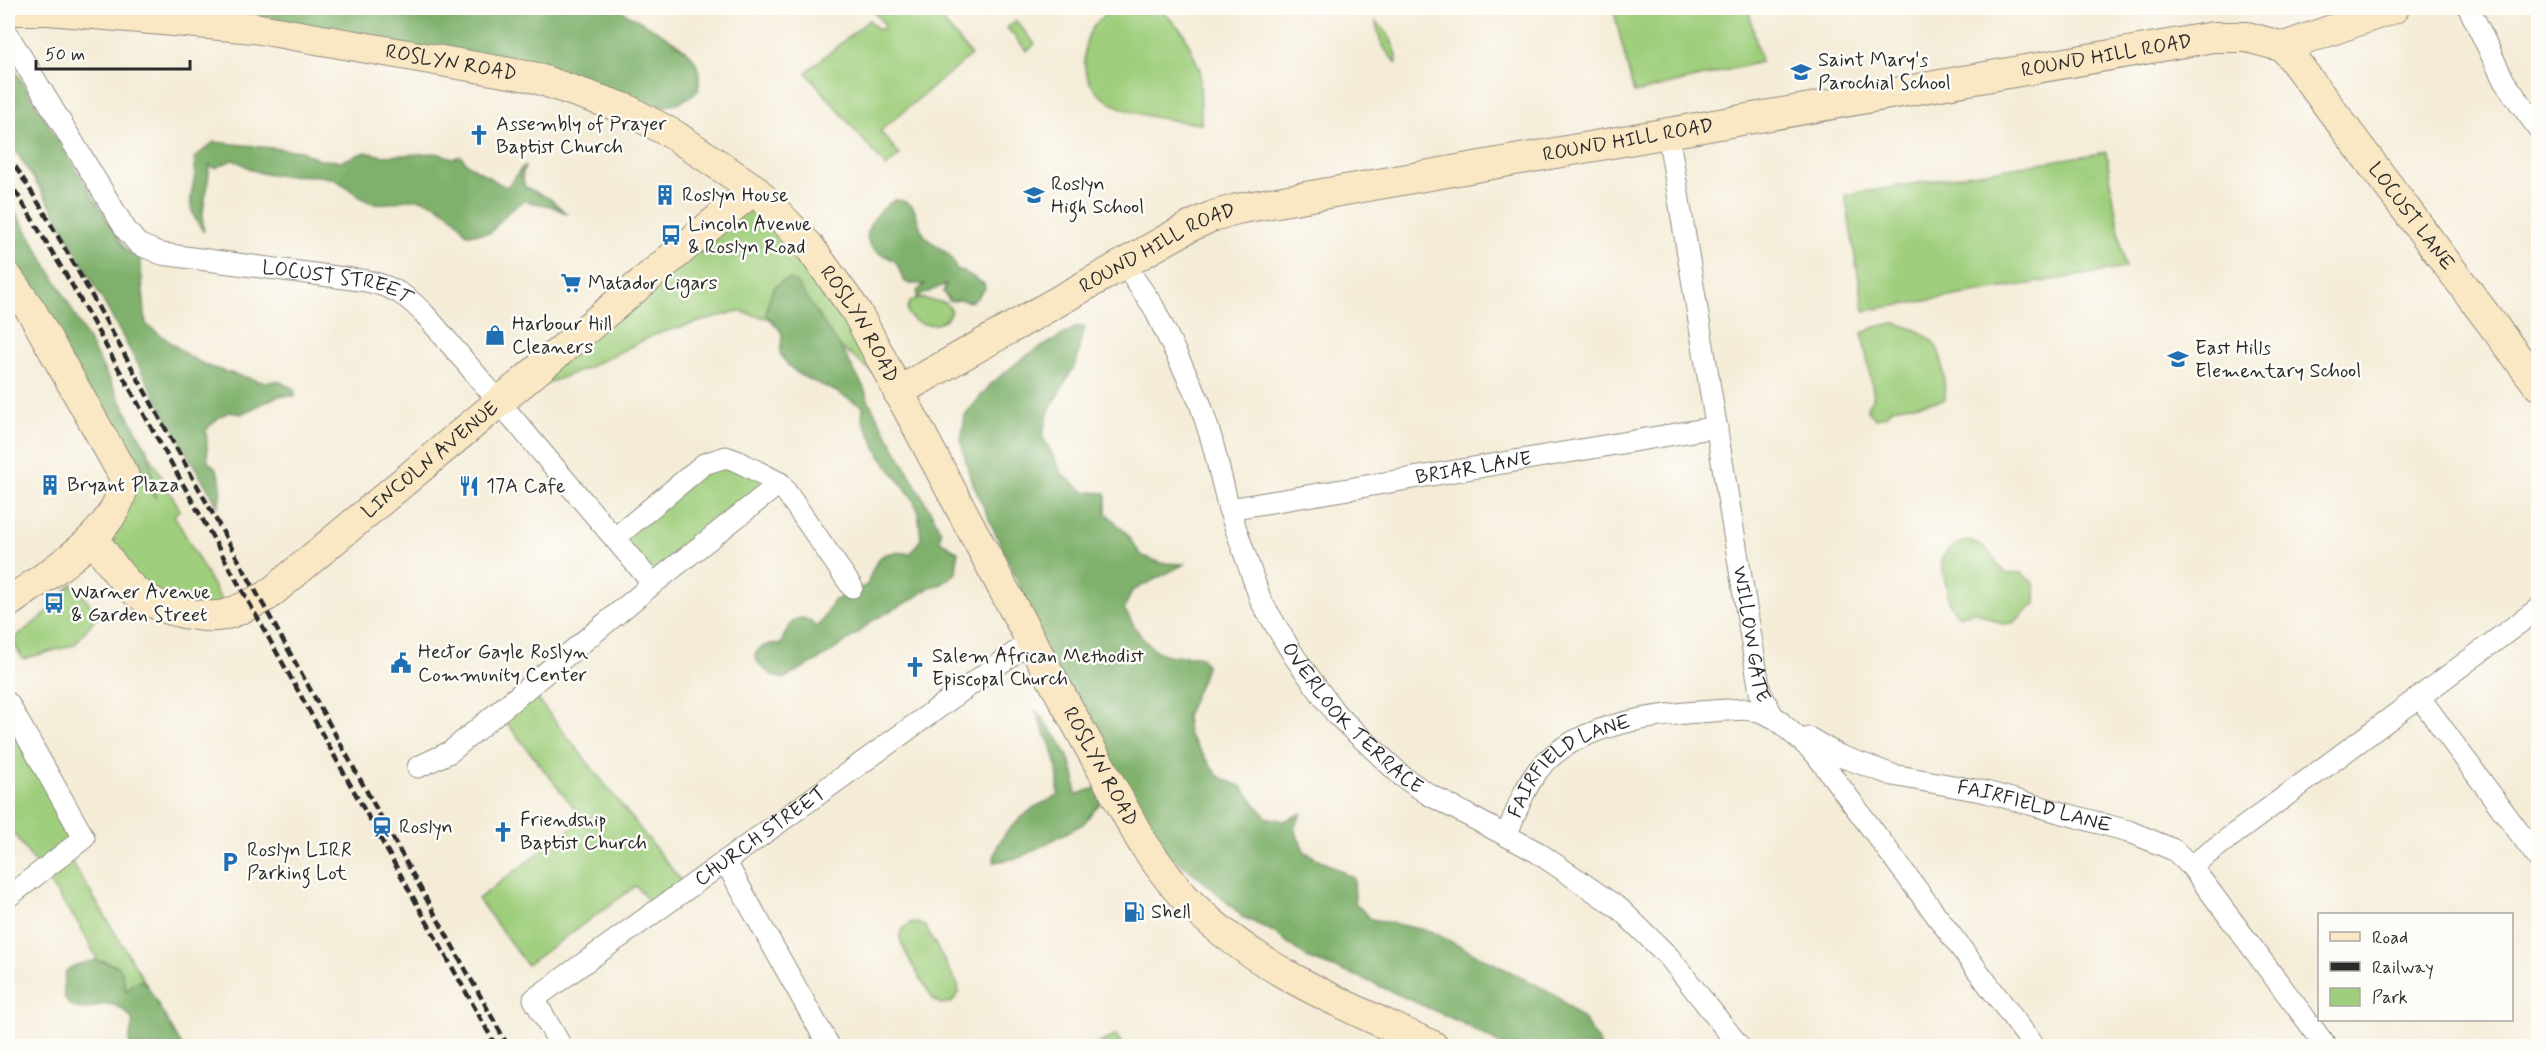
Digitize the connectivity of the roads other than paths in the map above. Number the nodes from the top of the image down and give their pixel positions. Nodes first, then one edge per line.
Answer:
1 (2394, 8) edge
2 (2469, 8) edge
3 (8, 10) edge
4 (194, 14) edge
5 (255, 18) edge
6 (8, 35) edge
7 (2284, 47) junction
8 (2538, 128) edge
9 (1668, 133) junction
10 (754, 189) junction
11 (1124, 264) junction
12 (8, 278) edge
13 (2538, 385) edge
14 (898, 392) junction
15 (499, 402) junction
16 (1717, 427) junction
17 (780, 483) junction
18 (1229, 509) junction
19 (93, 538) junction
20 (615, 538) junction
21 (653, 584) junction
22 (852, 587) dead end
23 (8, 603) edge
24 (2538, 609) edge
25 (1031, 641) junction
26 (2420, 698) junction
27 (8, 703) edge
28 (1773, 716) junction
29 (418, 767) dead end
30 (1507, 834) junction
31 (2538, 858) edge
32 (725, 861) junction
33 (2191, 866) junction
34 (8, 897) edge
35 (561, 1047) edge
36 (829, 1047) edge
37 (1433, 1047) edge
38 (1739, 1047) edge
39 (2034, 1047) edge
40 (2326, 1047) edge

1 - 7 street
2 - 8 street
3 - 4 street, ROSLYN ROAD
4 - 5 street, ROSLYN ROAD
5 - 10 street, ROSLYN ROAD
6 - 15 street, LOCUST STREET
7 - 9 street, ROUND HILL ROAD
7 - 13 street, LOCUST LANE
9 - 11 street, ROUND HILL ROAD
9 - 16 street, WILLOW GATE
10 - 14 street, ROSLYN ROAD
10 - 15 street, LINCOLN AVENUE
11 - 14 street, ROUND HILL ROAD
11 - 18 street, OVERLOOK TERRACE
12 - 19 street
14 - 25 street, ROSLYN ROAD
15 - 19 street, LINCOLN AVENUE
15 - 20 street, LOCUST STREET
16 - 18 street, BRIAR LANE
16 - 28 street, WILLOW GATE
17 - 20 street
17 - 21 street
17 - 22 street
18 - 30 street, OVERLOOK TERRACE
19 - 23 street
20 - 21 street, LOCUST STREET
21 - 29 street
24 - 26 street
25 - 32 street, CHURCH STREET
25 - 37 street, ROSLYN ROAD
26 - 31 street
26 - 33 street
27 - 34 street
28 - 30 street, FAIRFIELD LANE
28 - 33 street, FAIRFIELD LANE
28 - 39 street, WILLOW GATE
30 - 38 street, OVERLOOK TERRACE
32 - 35 street, CHURCH STREET
32 - 36 street
33 - 40 street, FAIRFIELD LANE

